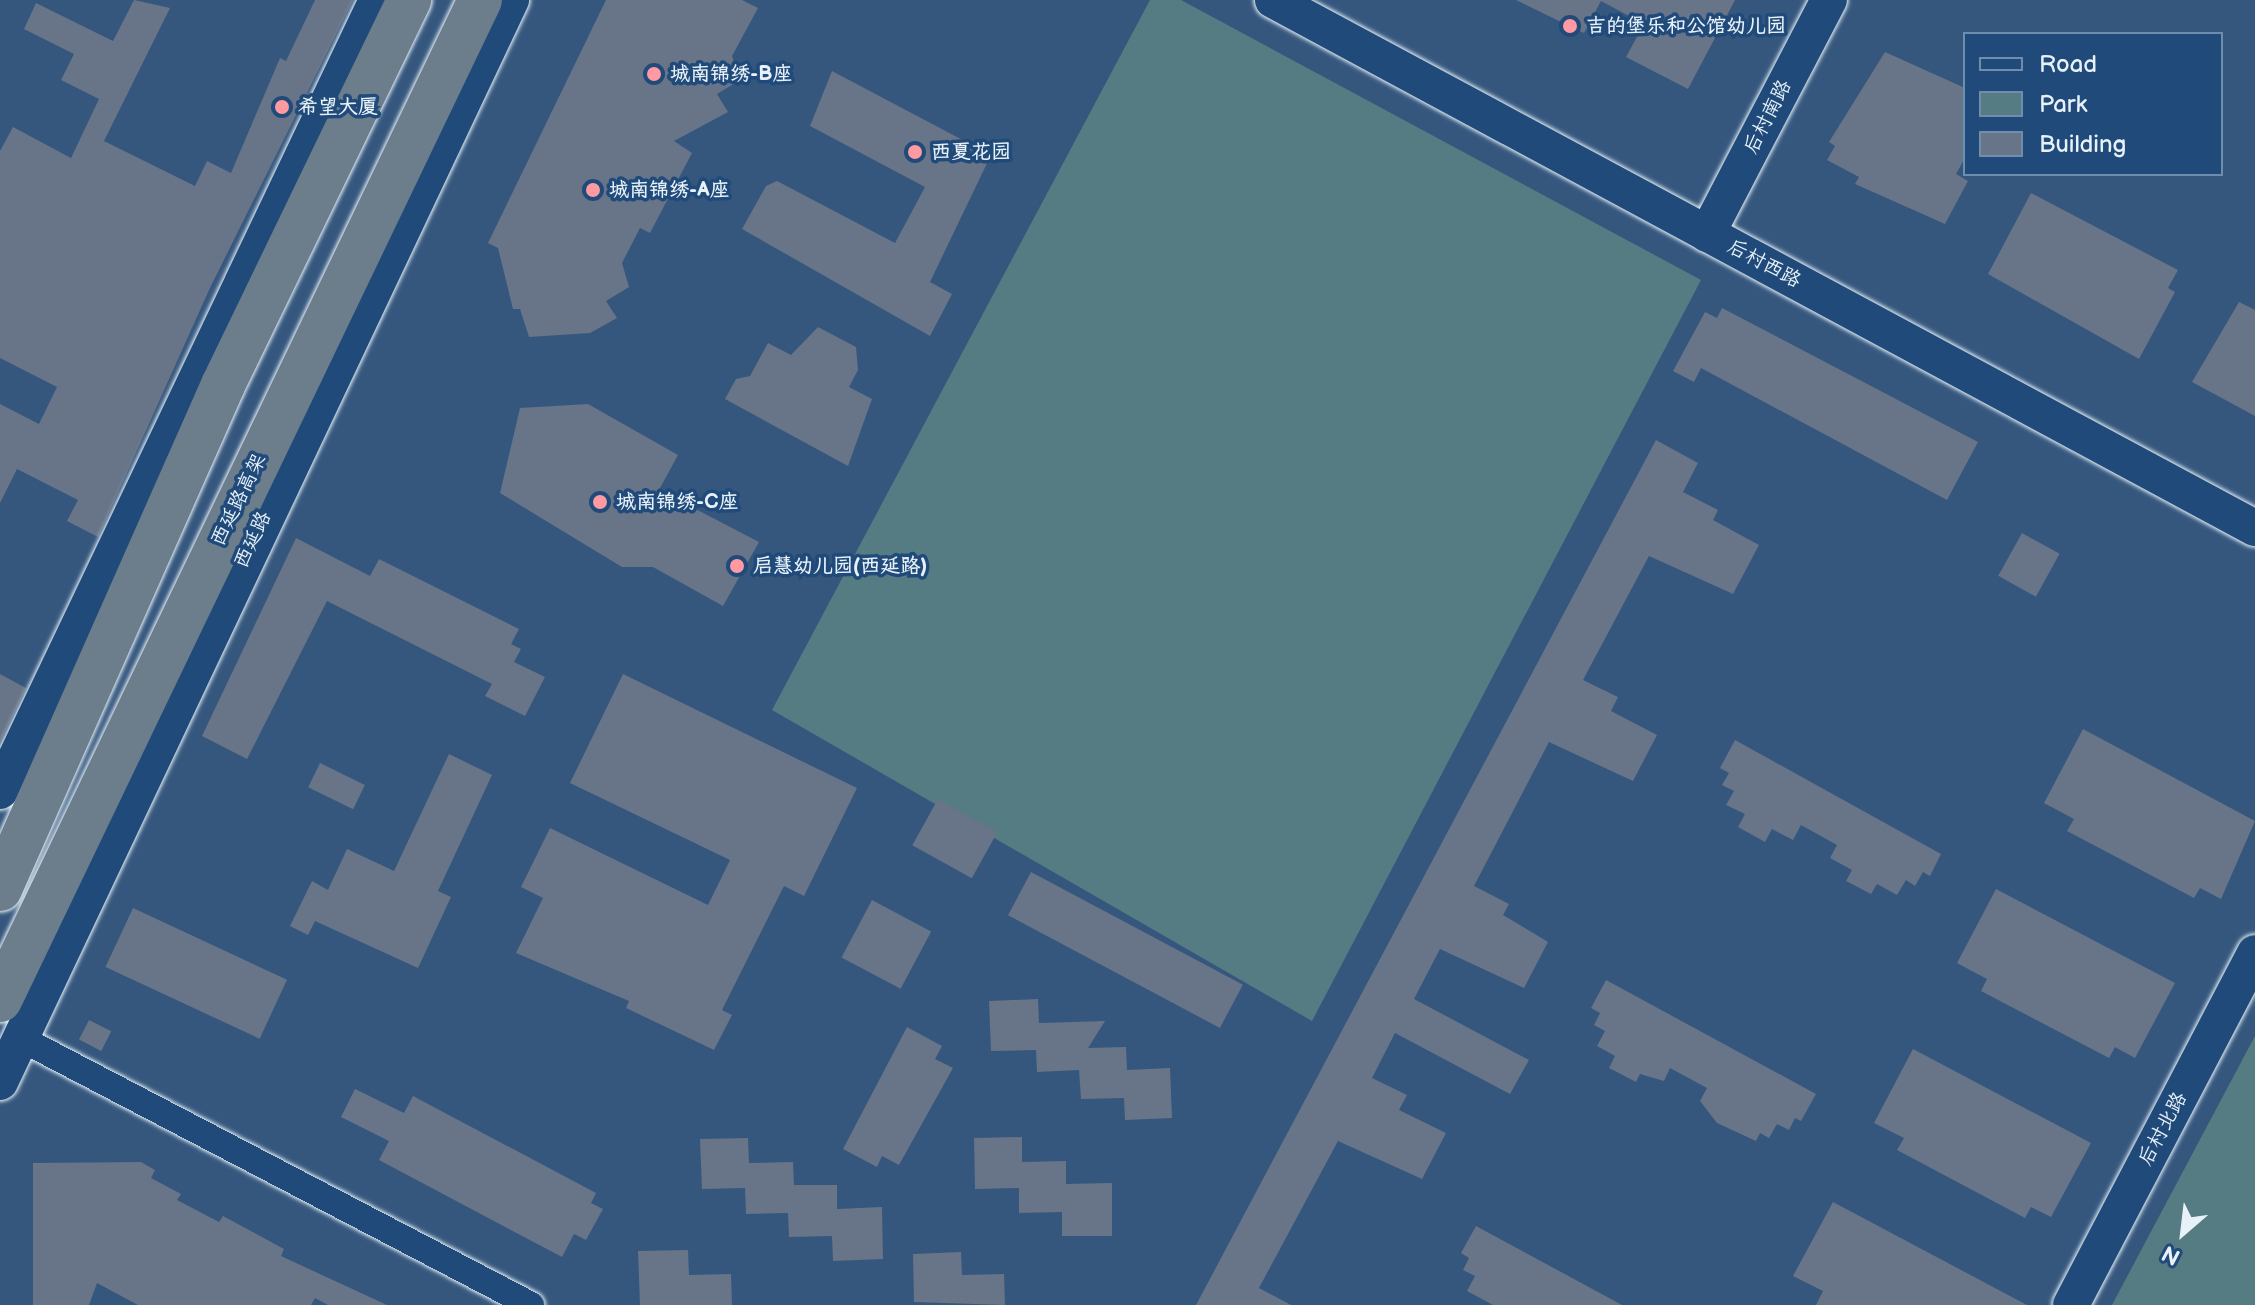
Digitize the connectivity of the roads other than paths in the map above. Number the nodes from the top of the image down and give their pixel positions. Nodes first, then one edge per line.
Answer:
1 (377, 0) edge
2 (409, 0) edge
3 (480, 0) edge
4 (511, 0) edge
5 (1273, 0) edge
6 (1829, 0) edge
7 (1707, 234) junction
8 (2255, 528) edge
9 (0, 791) edge
10 (0, 889) edge
11 (2255, 953) edge
12 (6, 1022) edge
13 (1, 1077) edge
14 (531, 1305) edge
15 (2071, 1305) edge

1 - 9 main road
2 - 10 highway
3 - 12 highway, 西延路高架
4 - 12 main road, 西延路
5 - 7 main road, 后村西路
6 - 7 main road, 后村南路
7 - 8 main road, 后村西路
11 - 15 main road, 后村北路
12 - 13 main road, 西延路
12 - 14 street

